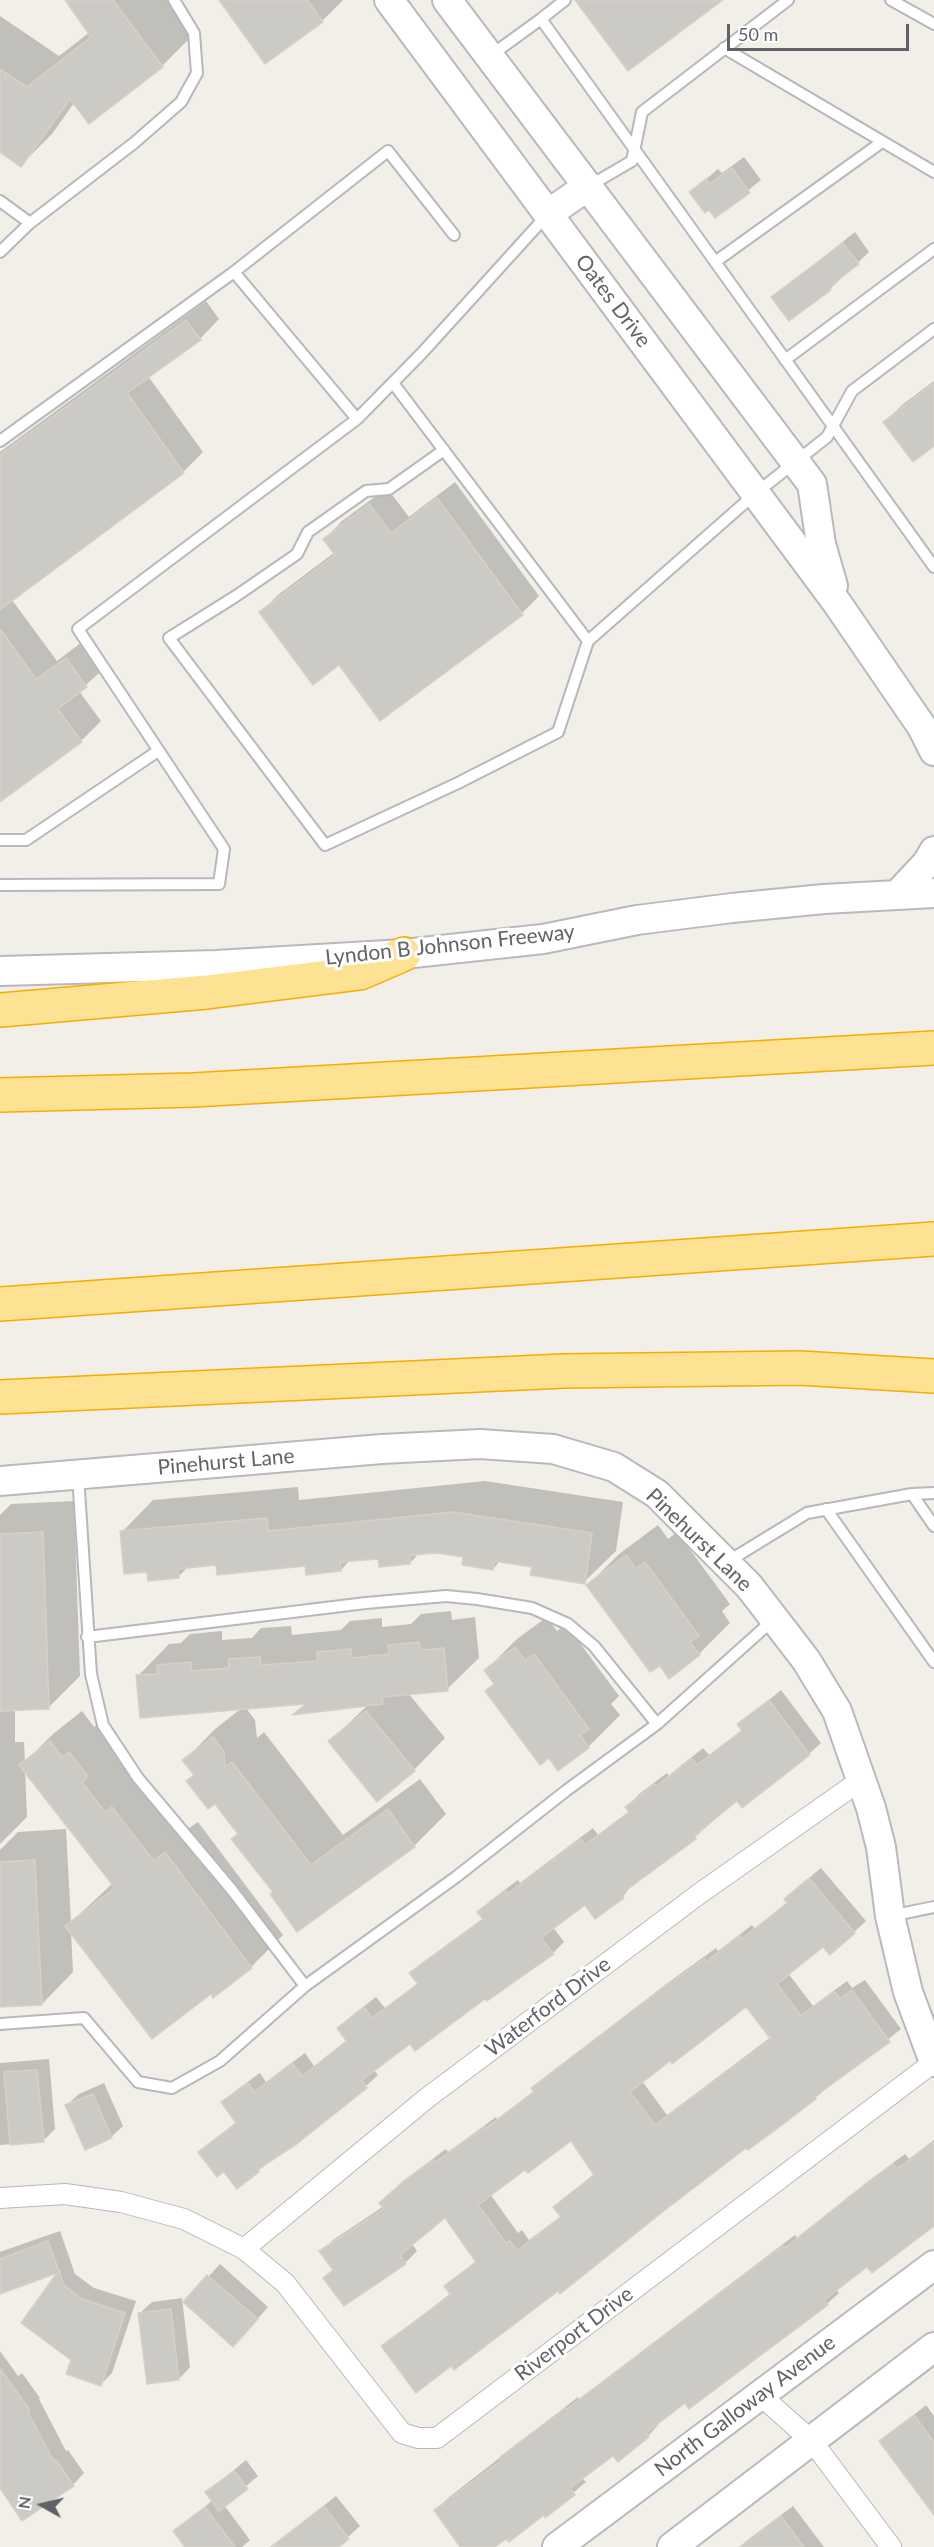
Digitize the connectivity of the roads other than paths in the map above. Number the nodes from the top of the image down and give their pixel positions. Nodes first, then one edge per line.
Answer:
1 (174, 0) edge
2 (389, 0) edge
3 (447, 0) edge
4 (565, 0) edge
5 (788, 0) edge
6 (891, 0) edge
7 (541, 19) junction
8 (934, 24) edge
9 (724, 48) junction
10 (490, 56) junction
11 (882, 142) junction
12 (634, 148) junction
13 (934, 172) edge
14 (588, 186) junction
15 (0, 201) edge
16 (548, 214) junction
17 (30, 223) junction
18 (454, 235) dead end
19 (934, 249) edge
20 (0, 252) edge
21 (715, 262) junction
22 (234, 272) junction
23 (934, 329) edge
24 (785, 360) junction
25 (393, 383) junction
26 (357, 419) junction
27 (833, 426) junction
28 (0, 441) edge
29 (444, 450) junction
30 (796, 463) junction
31 (756, 493) junction
32 (934, 567) edge
33 (837, 603) junction
34 (588, 641) junction
35 (928, 739) edge
36 (158, 751) junction
37 (934, 772) edge
38 (0, 840) edge
39 (934, 851) edge
40 (0, 885) edge
41 (900, 893) junction
42 (934, 893) edge
43 (404, 954) junction
44 (0, 971) edge
45 (0, 1010) edge
46 (934, 1048) edge
47 (0, 1095) edge
48 (934, 1239) edge
49 (0, 1304) edge
50 (934, 1376) edge
51 (0, 1397) edge
52 (78, 1475) junction
53 (0, 1480) edge
54 (934, 1493) edge
55 (912, 1494) junction
56 (826, 1509) junction
57 (934, 1526) edge
58 (727, 1563) junction
59 (774, 1619) junction
60 (87, 1636) junction
61 (934, 1662) edge
62 (657, 1724) junction
63 (861, 1780) junction
64 (934, 1907) edge
65 (890, 1916) junction
66 (305, 1986) junction
67 (0, 2025) edge
68 (934, 2062) edge
69 (0, 2198) edge
70 (244, 2249) junction
71 (934, 2265) edge
72 (934, 2347) edge
73 (760, 2395) junction
74 (812, 2440) junction
75 (557, 2547) edge
76 (672, 2547) edge
77 (891, 2547) edge

1 - 17 lane
2 - 16 main road, Oates Drive
3 - 10 main road, Oates Drive
4 - 7 lane
5 - 9 lane
6 - 8 lane
7 - 10 lane
7 - 12 lane
9 - 11 lane
9 - 12 lane
10 - 14 main road, Oates Drive
11 - 13 lane
11 - 21 lane
12 - 14 lane
12 - 21 lane
14 - 16 main road
14 - 30 main road, Oates Drive
15 - 17 lane
16 - 25 lane
16 - 31 main road, Oates Drive
17 - 20 lane
18 - 22 lane
19 - 24 lane
21 - 24 lane
22 - 26 lane
22 - 28 lane
23 - 27 lane
24 - 27 lane
25 - 26 lane
25 - 29 lane
26 - 36 lane
27 - 30 lane
27 - 32 lane
29 - 34 lane
29 - 34 lane
30 - 31 lane
30 - 33 main road, Oates Drive
31 - 33 main road, Oates Drive
31 - 34 lane
33 - 35 main road, Oates Drive
35 - 37 main road, Oates Drive
36 - 38 lane
36 - 40 lane
39 - 41 main road
41 - 42 main road, Lyndon B Johnson Freeway
41 - 43 main road, Lyndon B Johnson Freeway
43 - 44 main road, Lyndon B Johnson Freeway
43 - 45 highway
46 - 47 highway
48 - 49 highway
50 - 51 highway
52 - 53 main road, Pinehurst Lane
52 - 58 main road, Pinehurst Lane
52 - 60 lane
54 - 55 lane
55 - 56 lane
55 - 57 lane
56 - 58 lane
56 - 61 lane
58 - 59 main road, Pinehurst Lane
59 - 62 lane
59 - 63 main road, Pinehurst Lane
60 - 62 lane
60 - 66 lane
62 - 66 lane
63 - 65 main road, Pinehurst Lane
63 - 70 street, Waterford Drive
64 - 65 lane
65 - 68 main road, Pinehurst Lane
66 - 67 lane
68 - 70 street, Riverport Drive
69 - 70 street, Riverport Drive
71 - 73 main road, North Galloway Avenue
72 - 74 main road
73 - 74 street
73 - 75 main road, North Galloway Avenue
74 - 76 main road
74 - 77 street

